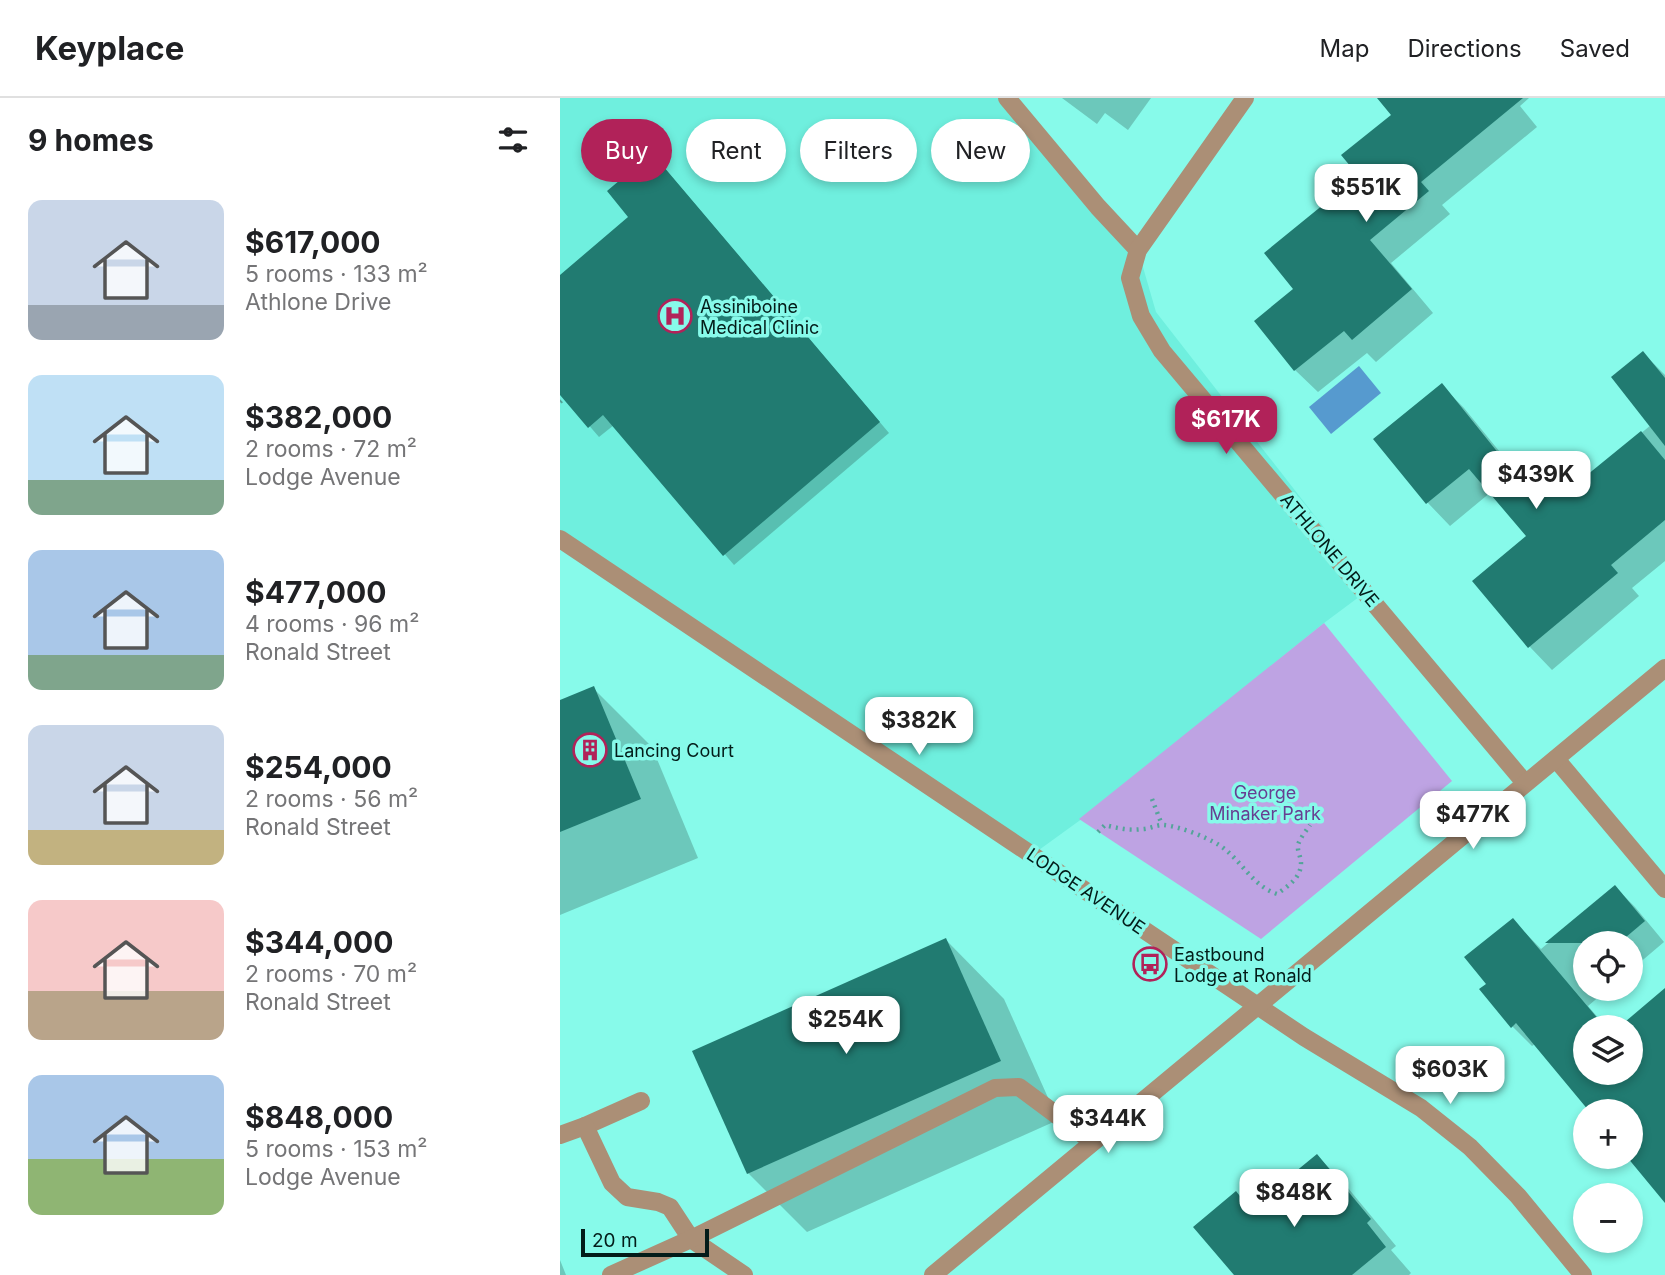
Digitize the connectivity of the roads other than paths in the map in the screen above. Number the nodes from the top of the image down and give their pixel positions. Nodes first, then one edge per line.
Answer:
1 (1007, 98) edge
2 (1245, 98) edge
3 (1138, 250) junction
4 (560, 539) edge
5 (1665, 668) edge
6 (1556, 759) junction
7 (1525, 783) junction
8 (1665, 889) edge
9 (1257, 1006) junction
10 (641, 1101) dead end
11 (584, 1126) junction
12 (560, 1135) edge
13 (1093, 1142) junction
14 (691, 1239) junction
15 (611, 1275) edge
16 (744, 1275) edge
17 (933, 1275) edge
18 (1583, 1275) edge

1 - 3 street
2 - 3 street, ATHLONE DRIVE
3 - 7 street, ATHLONE DRIVE
4 - 9 street, LODGE AVENUE
5 - 6 street
6 - 7 street
6 - 8 street
7 - 9 street
9 - 13 street
9 - 18 street, LODGE AVENUE
10 - 11 street
11 - 12 street
11 - 14 street
13 - 14 street
13 - 17 street
14 - 15 street
14 - 16 street

